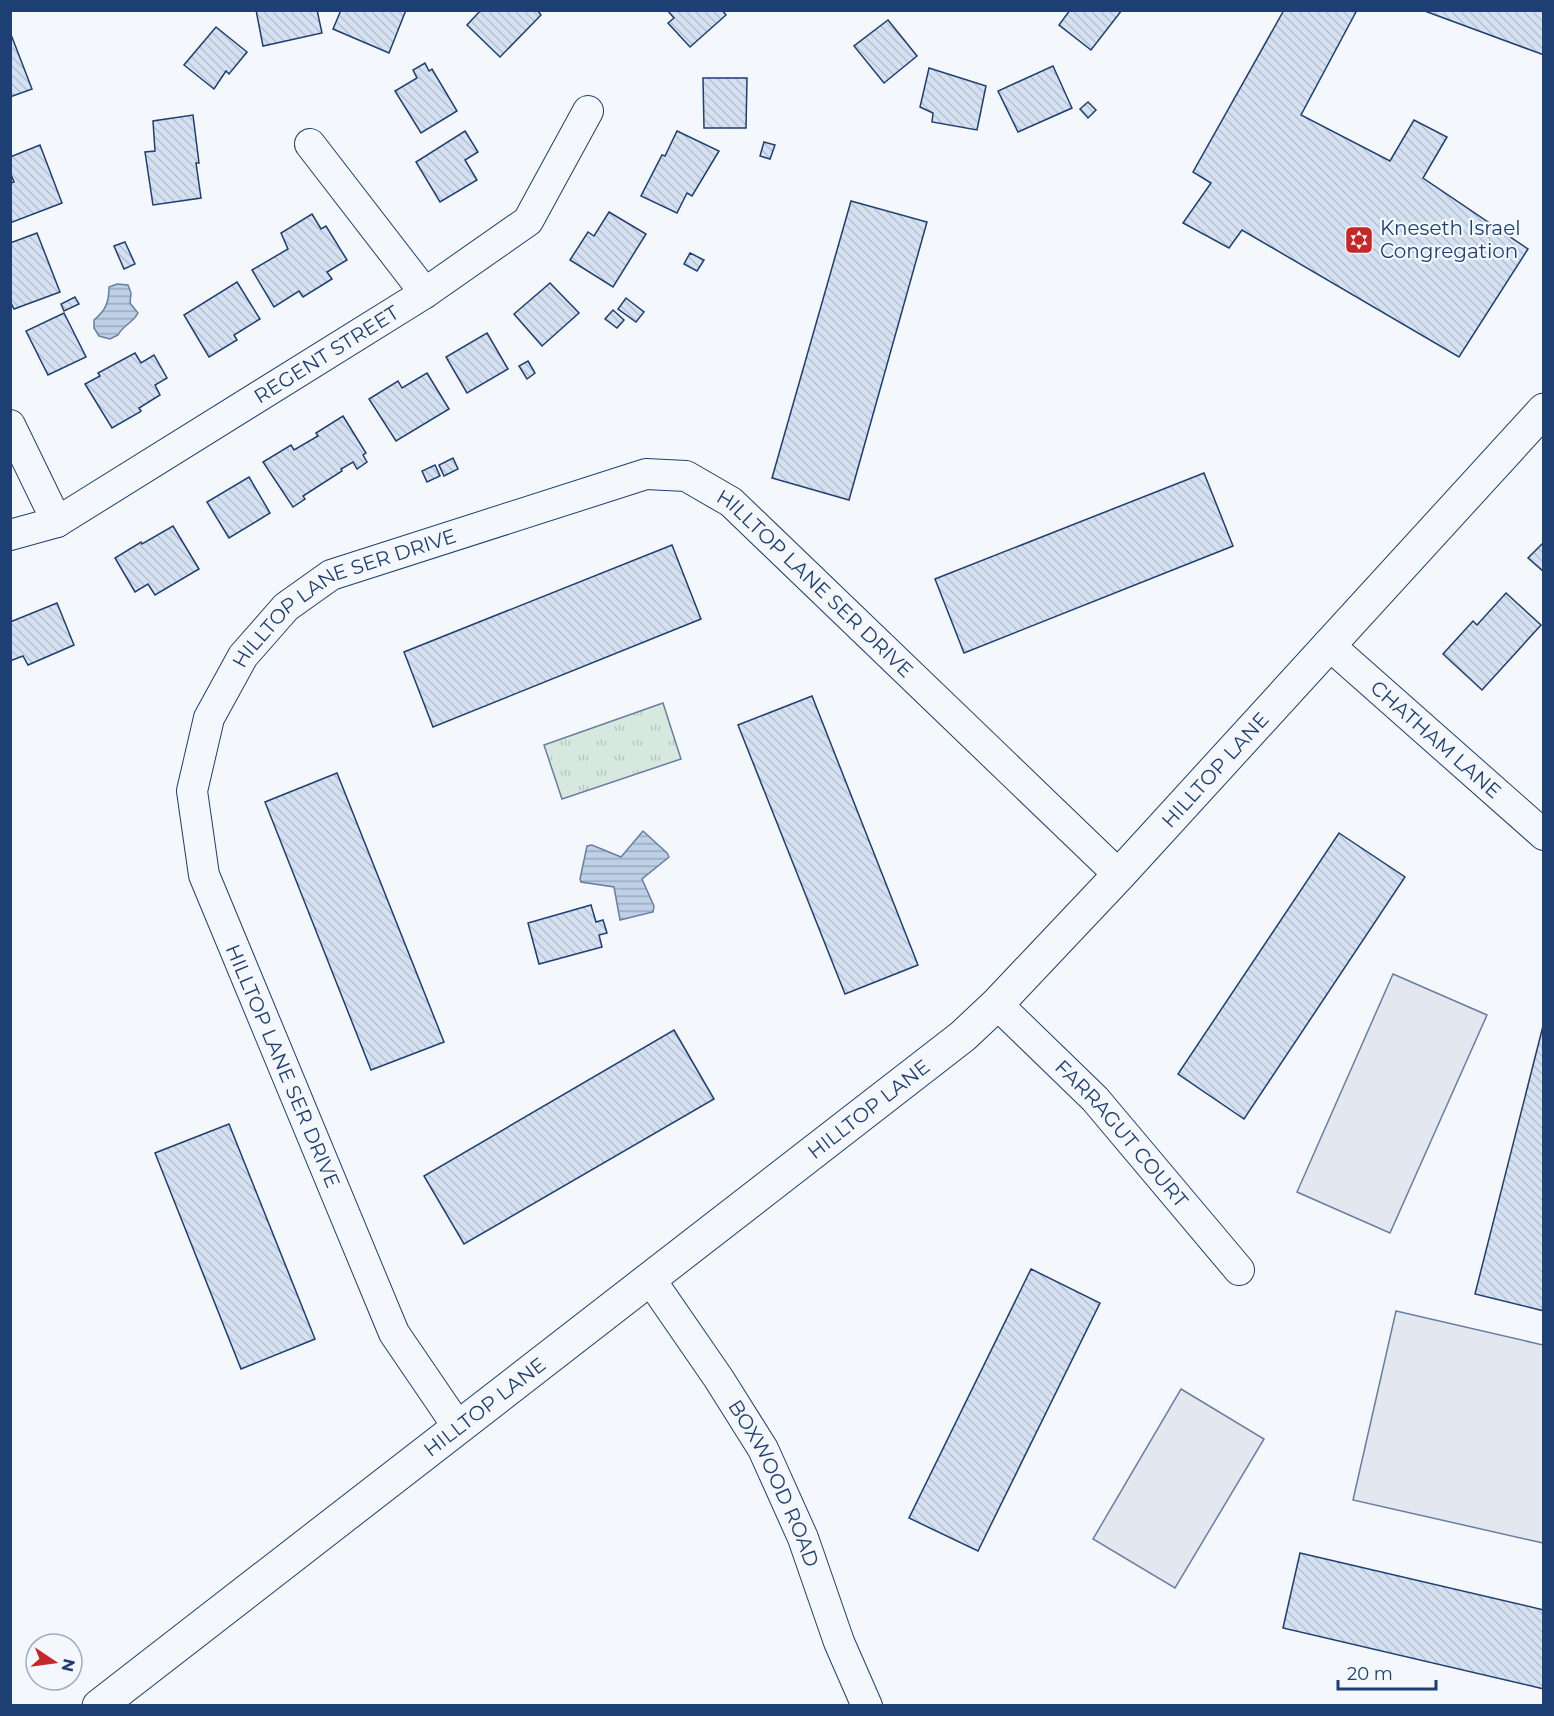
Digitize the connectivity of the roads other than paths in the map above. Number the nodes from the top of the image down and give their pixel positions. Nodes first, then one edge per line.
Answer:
1 (588, 111) dead end
2 (310, 144) dead end
3 (425, 293) junction
4 (1544, 410) edge
5 (10, 425) edge
6 (57, 522) junction
7 (10, 536) edge
8 (1328, 644) junction
9 (1544, 835) edge
10 (1119, 875) junction
11 (997, 1004) junction
12 (1239, 1269) dead end
13 (650, 1279) junction
14 (458, 1427) junction
15 (99, 1706) edge
16 (867, 1706) edge

1 - 3 street, REGENT STREET
2 - 3 street
3 - 6 street, REGENT STREET
4 - 8 street, HILLTOP LANE
5 - 6 street
6 - 7 street, REGENT STREET
8 - 9 street, CHATHAM LANE
8 - 10 street, HILLTOP LANE
10 - 11 street, HILLTOP LANE
10 - 14 street, HILLTOP LANE SER DRIVE
11 - 12 street, FARRAGUT COURT
11 - 13 street, HILLTOP LANE
13 - 14 street, HILLTOP LANE
13 - 16 street, BOXWOOD ROAD
14 - 15 street, HILLTOP LANE

